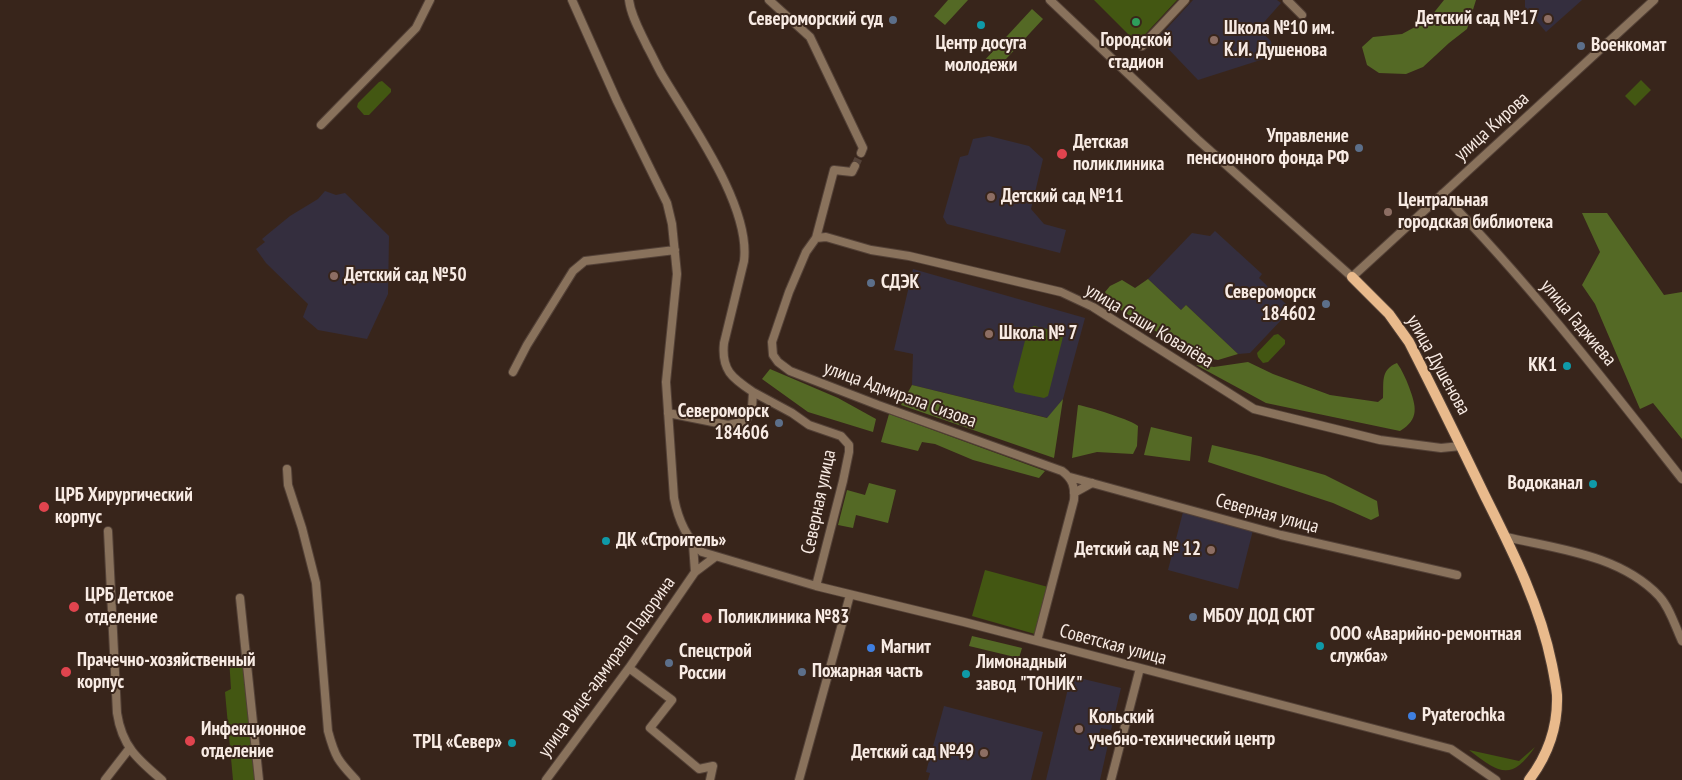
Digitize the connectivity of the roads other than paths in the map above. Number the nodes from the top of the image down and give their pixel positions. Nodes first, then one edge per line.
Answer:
1 (430, 0) edge
2 (572, 0) edge
3 (629, 0) edge
4 (769, 0) edge
5 (1050, 0) edge
6 (1185, 0) edge
7 (1287, 0) edge
8 (1654, 0) edge
9 (1302, 15) dead end
10 (1142, 46) dead end
11 (321, 125) dead end
12 (861, 153) tunnel mouth
13 (855, 166) dead end
14 (1442, 194) junction
15 (816, 238) junction
16 (675, 250) junction
17 (1352, 277) junction
18 (513, 372) dead end
19 (753, 392) junction
20 (668, 413) junction
21 (1461, 446) junction
22 (287, 468) dead end
23 (1070, 477) junction
24 (1682, 479) edge
25 (1092, 483) junction
26 (1074, 493) junction
27 (108, 531) dead end
28 (1506, 537) junction
29 (693, 544) junction
30 (715, 557) junction
31 (695, 572) junction
32 (1457, 575) dead end
33 (816, 586) junction
34 (850, 595) junction
35 (240, 598) dead end
36 (1682, 641) edge
37 (1037, 642) junction
38 (629, 668) junction
39 (1140, 668) junction
40 (129, 749) junction
41 (159, 777) edge
42 (105, 780) edge
43 (168, 780) edge
44 (259, 780) edge
45 (356, 780) edge
46 (546, 780) edge
47 (710, 780) edge
48 (799, 780) edge
49 (1111, 780) edge
50 (1496, 780) edge
51 (1529, 780) edge

1 - 11 street
2 - 16 street, улица Вице-адмирала Падорина
3 - 19 street
4 - 12 street
5 - 17 street, улица Душенова
6 - 10 street
7 - 9 street
8 - 14 street, улица Кирова
13 - 15 street, улица Адмирала Сизова
14 - 17 street, улица Кирова
14 - 24 street, улица Гаджиева
15 - 21 street, улица Саши Ковалёва
15 - 23 street, улица Адмирала Сизова
16 - 18 street
16 - 20 street, улица Вице-адмирала Падорина
17 - 21 main road, улица Душенова
19 - 20 street
19 - 33 street, Северная улица
20 - 29 street, улица Вице-адмирала Падорина
21 - 28 main road, улица Душенова
22 - 45 street
23 - 25 street, Северная улица
23 - 26 street
25 - 26 street
25 - 32 street, Северная улица
26 - 37 street
27 - 40 street
28 - 36 street
28 - 51 main road, улица Душенова
29 - 30 street
29 - 31 street, улица Вице-адмирала Падорина
30 - 31 street, улица Вице-адмирала Падорина
30 - 33 street, Советская улица
31 - 38 street, улица Вице-адмирала Падорина
33 - 34 street, Советская улица
34 - 37 street, Советская улица
34 - 48 street
35 - 44 street
37 - 39 street, Советская улица
38 - 46 street, улица Вице-адмирала Падорина
38 - 47 street
39 - 49 street
39 - 50 street, Советская улица
40 - 41 street
40 - 42 street
41 - 43 street

